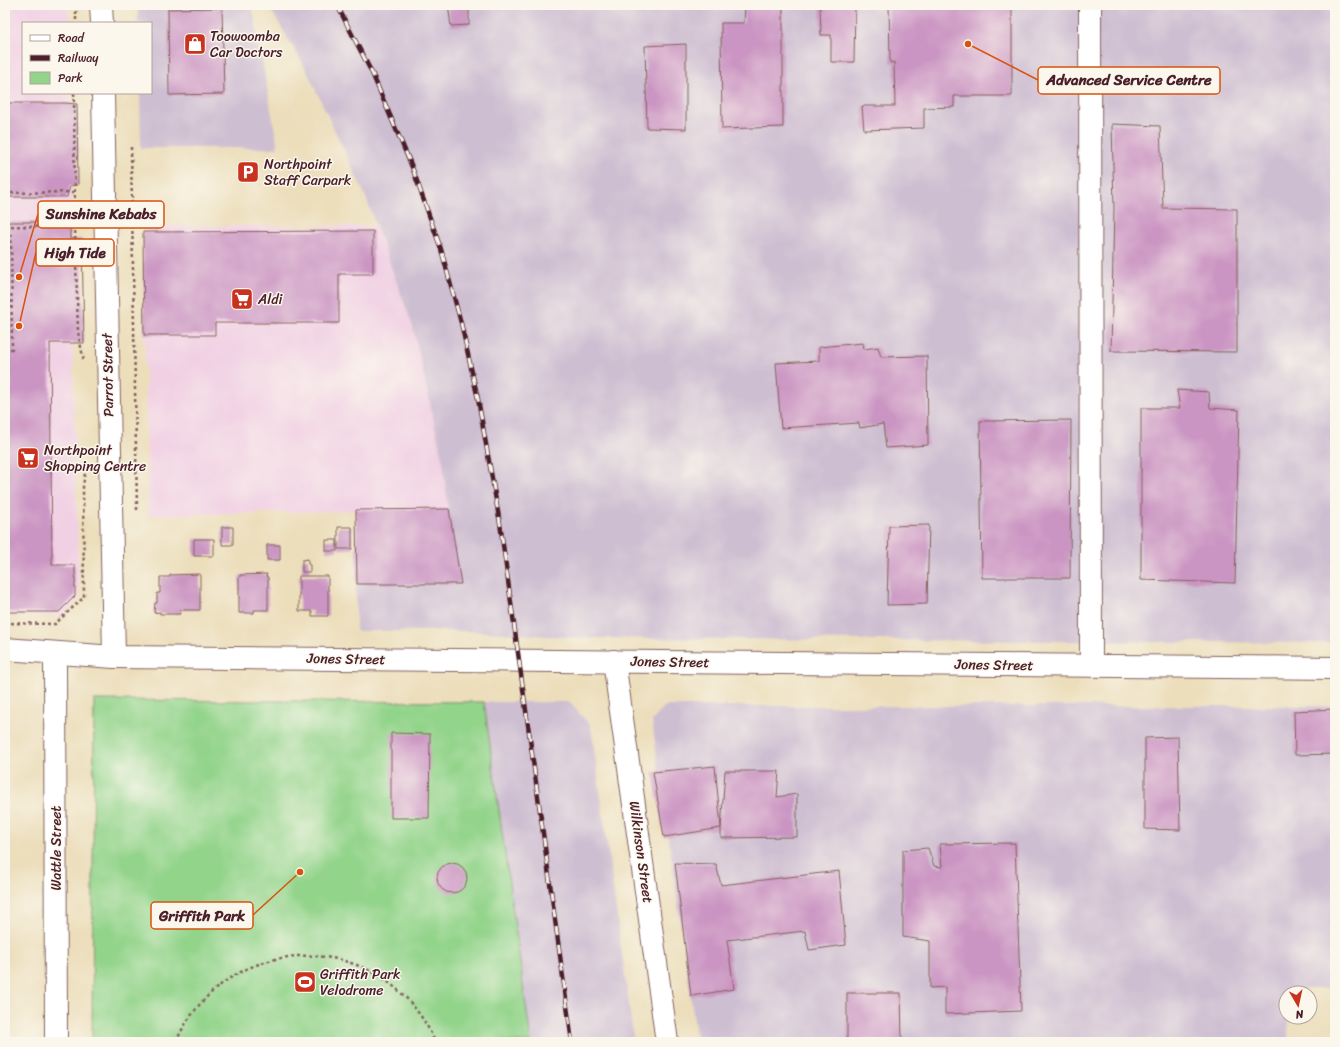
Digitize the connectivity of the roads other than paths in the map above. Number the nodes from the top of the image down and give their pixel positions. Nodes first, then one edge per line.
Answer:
1 (101, 5) edge
2 (1090, 5) edge
3 (102, 22) edge
4 (103, 94) edge
5 (5, 649) edge
6 (55, 653) junction
7 (114, 657) junction
8 (614, 661) junction
9 (1091, 665) junction
10 (1335, 668) edge
11 (56, 1042) edge
12 (667, 1042) edge

1 - 3 street
2 - 9 street
4 - 7 street, Parrot Street
5 - 6 street, Jones Street
6 - 7 street, Jones Street
6 - 11 street, Wattle Street
7 - 8 street, Jones Street
8 - 9 street, Jones Street
8 - 12 street, Wilkinson Street
9 - 10 street, Jones Street

